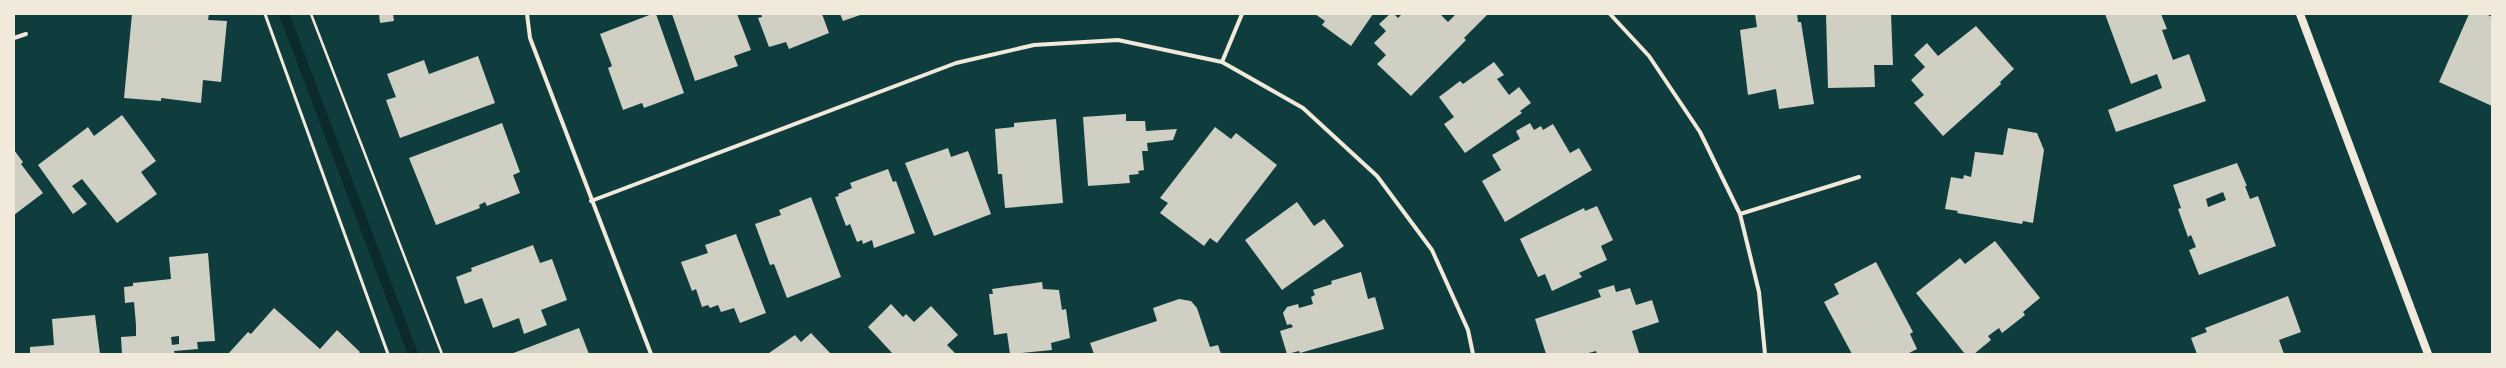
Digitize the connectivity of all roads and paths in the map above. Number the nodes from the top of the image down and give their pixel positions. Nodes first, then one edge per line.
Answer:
1 (265, 14) edge
2 (311, 14) edge
3 (527, 14) edge
4 (1242, 14) edge
5 (1610, 14) edge
6 (2300, 14) edge
7 (26, 34) dead end
8 (14, 38) edge
9 (1222, 62) junction
10 (1859, 176) dead end
11 (591, 201) junction
12 (1740, 214) junction
13 (388, 354) edge
14 (442, 354) edge
15 (651, 354) edge
16 (1473, 354) edge
17 (1765, 354) edge
18 (2428, 354) edge

1 - 13 lane
2 - 14 path
3 - 11 street
4 - 9 street
5 - 12 street
6 - 18 main road
7 - 8 street
9 - 11 street
9 - 16 street
10 - 12 street
11 - 15 street
12 - 17 street

